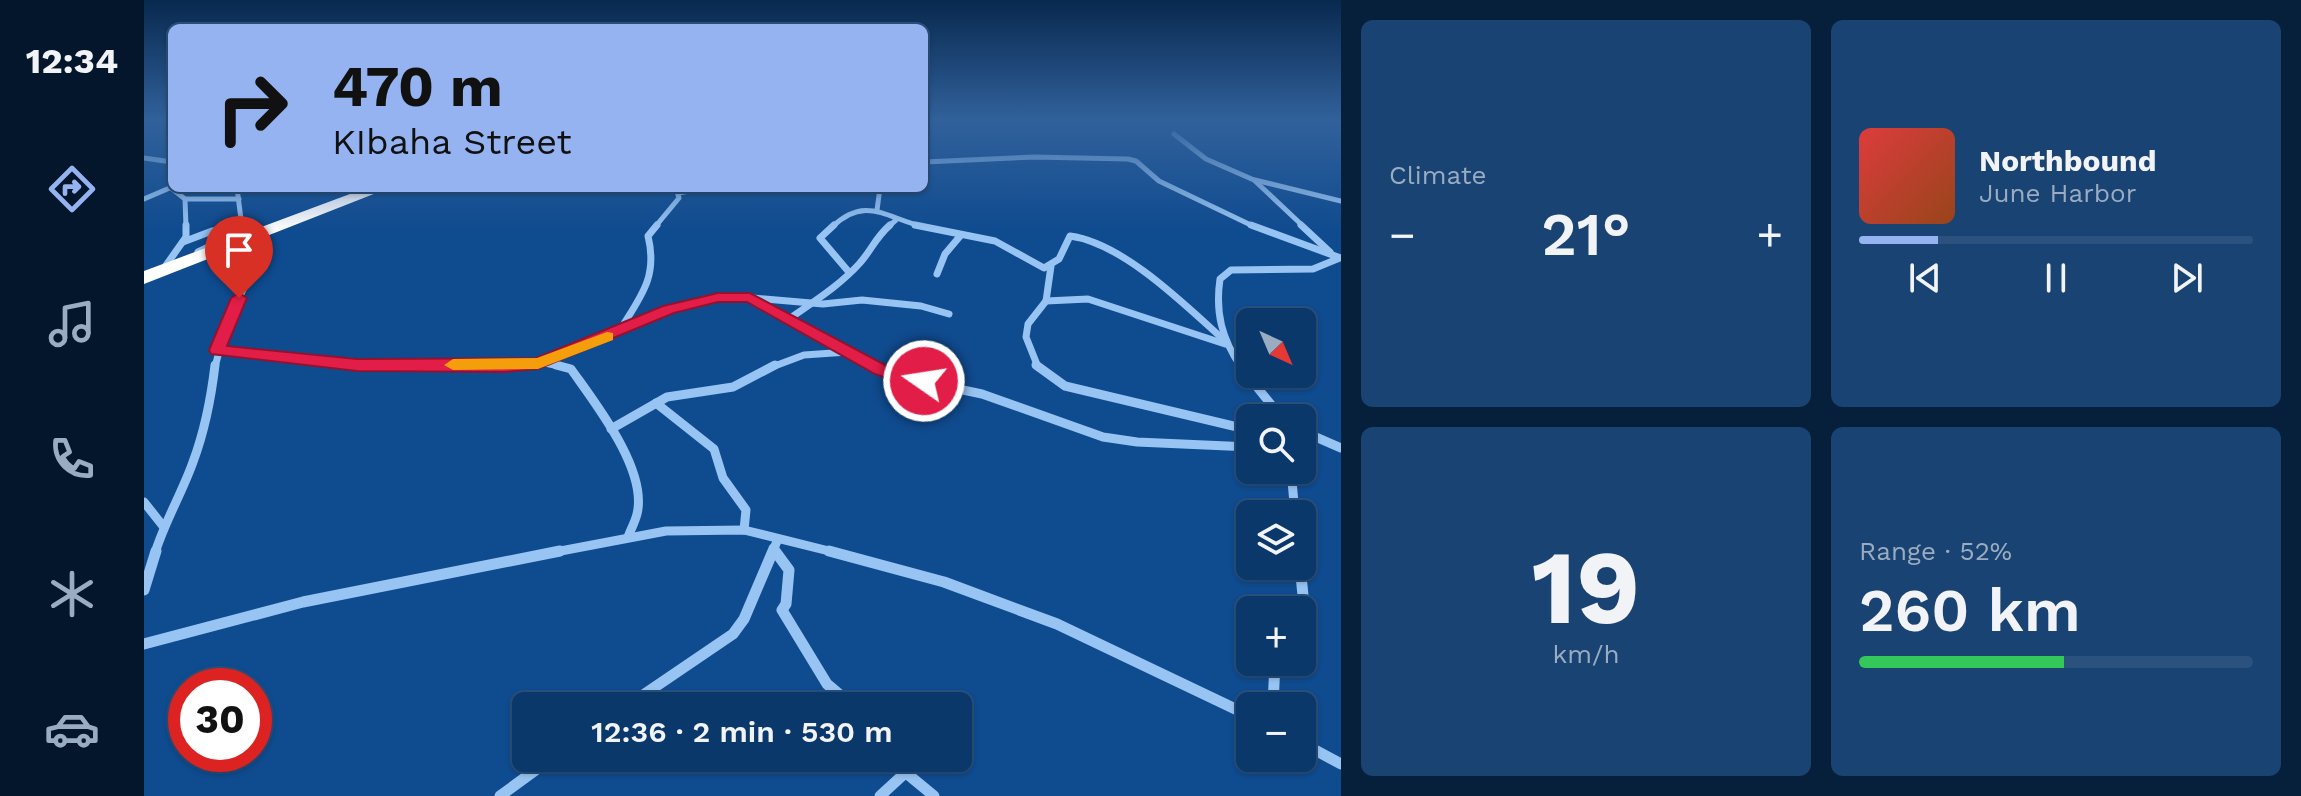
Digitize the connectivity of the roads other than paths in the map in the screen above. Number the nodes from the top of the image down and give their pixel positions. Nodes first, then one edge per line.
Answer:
1 (1202, 156) edge
2 (144, 158) edge
3 (155, 160) junction
4 (168, 162) edge
5 (928, 162) edge
6 (144, 167) edge
7 (1254, 180) junction
8 (168, 188) edge
9 (144, 191) edge
10 (177, 192) edge
11 (238, 192) edge
12 (369, 192) edge
13 (678, 192) edge
14 (879, 192) edge
15 (159, 193) junction
16 (144, 199) edge
17 (185, 199) junction
18 (239, 199) junction
19 (1341, 201) edge
20 (877, 210) junction
21 (896, 220) junction
22 (244, 232) junction
23 (961, 235) junction
24 (183, 242) junction
25 (1340, 258) edge
26 (1051, 266) junction
27 (848, 271) junction
28 (156, 272) edge
29 (937, 274) dead end
30 (750, 298) junction
31 (1046, 301) junction
32 (811, 303) junction
33 (949, 314) dead end
34 (789, 319) junction
35 (620, 330) junction
36 (1225, 342) junction
37 (217, 350) junction
38 (848, 352) junction
39 (538, 363) junction
40 (656, 403) junction
41 (1269, 404) edge
42 (1236, 427) edge
43 (611, 429) junction
44 (1316, 437) edge
45 (1236, 446) edge
46 (1341, 448) edge
47 (144, 502) edge
48 (163, 526) junction
49 (744, 530) junction
50 (628, 537) junction
51 (775, 543) junction
52 (144, 590) edge
53 (144, 644) edge
54 (648, 692) edge
55 (836, 692) edge
56 (1236, 709) edge
57 (1316, 751) edge
58 (1341, 764) edge
59 (533, 772) edge
60 (904, 774) joint
61 (500, 796) edge
62 (880, 796) edge
63 (934, 796) edge

1 - 7 street
2 - 3 street
3 - 4 street
3 - 6 street
5 - 25 street
7 - 19 street
7 - 25 street
8 - 15 street
9 - 15 street
10 - 17 street
11 - 18 street
12 - 22 highway
13 - 35 street
14 - 20 street
15 - 16 street
17 - 18 street
17 - 24 street
18 - 22 street
20 - 21 street
20 - 27 street
21 - 23 street
21 - 27 street
22 - 24 street
22 - 28 highway
22 - 37 street
23 - 26 street
23 - 29 street
24 - 28 street
25 - 36 street
26 - 31 street
26 - 36 street
27 - 32 street
30 - 32 street
30 - 34 street
30 - 35 street
31 - 36 street
31 - 42 street
32 - 33 street
32 - 34 street
34 - 38 street
35 - 39 street
36 - 41 street
37 - 39 street
37 - 48 street
38 - 40 street
38 - 45 street
39 - 43 street
40 - 43 street
40 - 49 street
43 - 50 street
44 - 46 street
47 - 48 street
48 - 52 street
49 - 50 street
49 - 51 street
50 - 53 street
51 - 54 street
51 - 55 street
51 - 56 street
57 - 58 street
59 - 61 street
60 - 62 street
60 - 63 street

